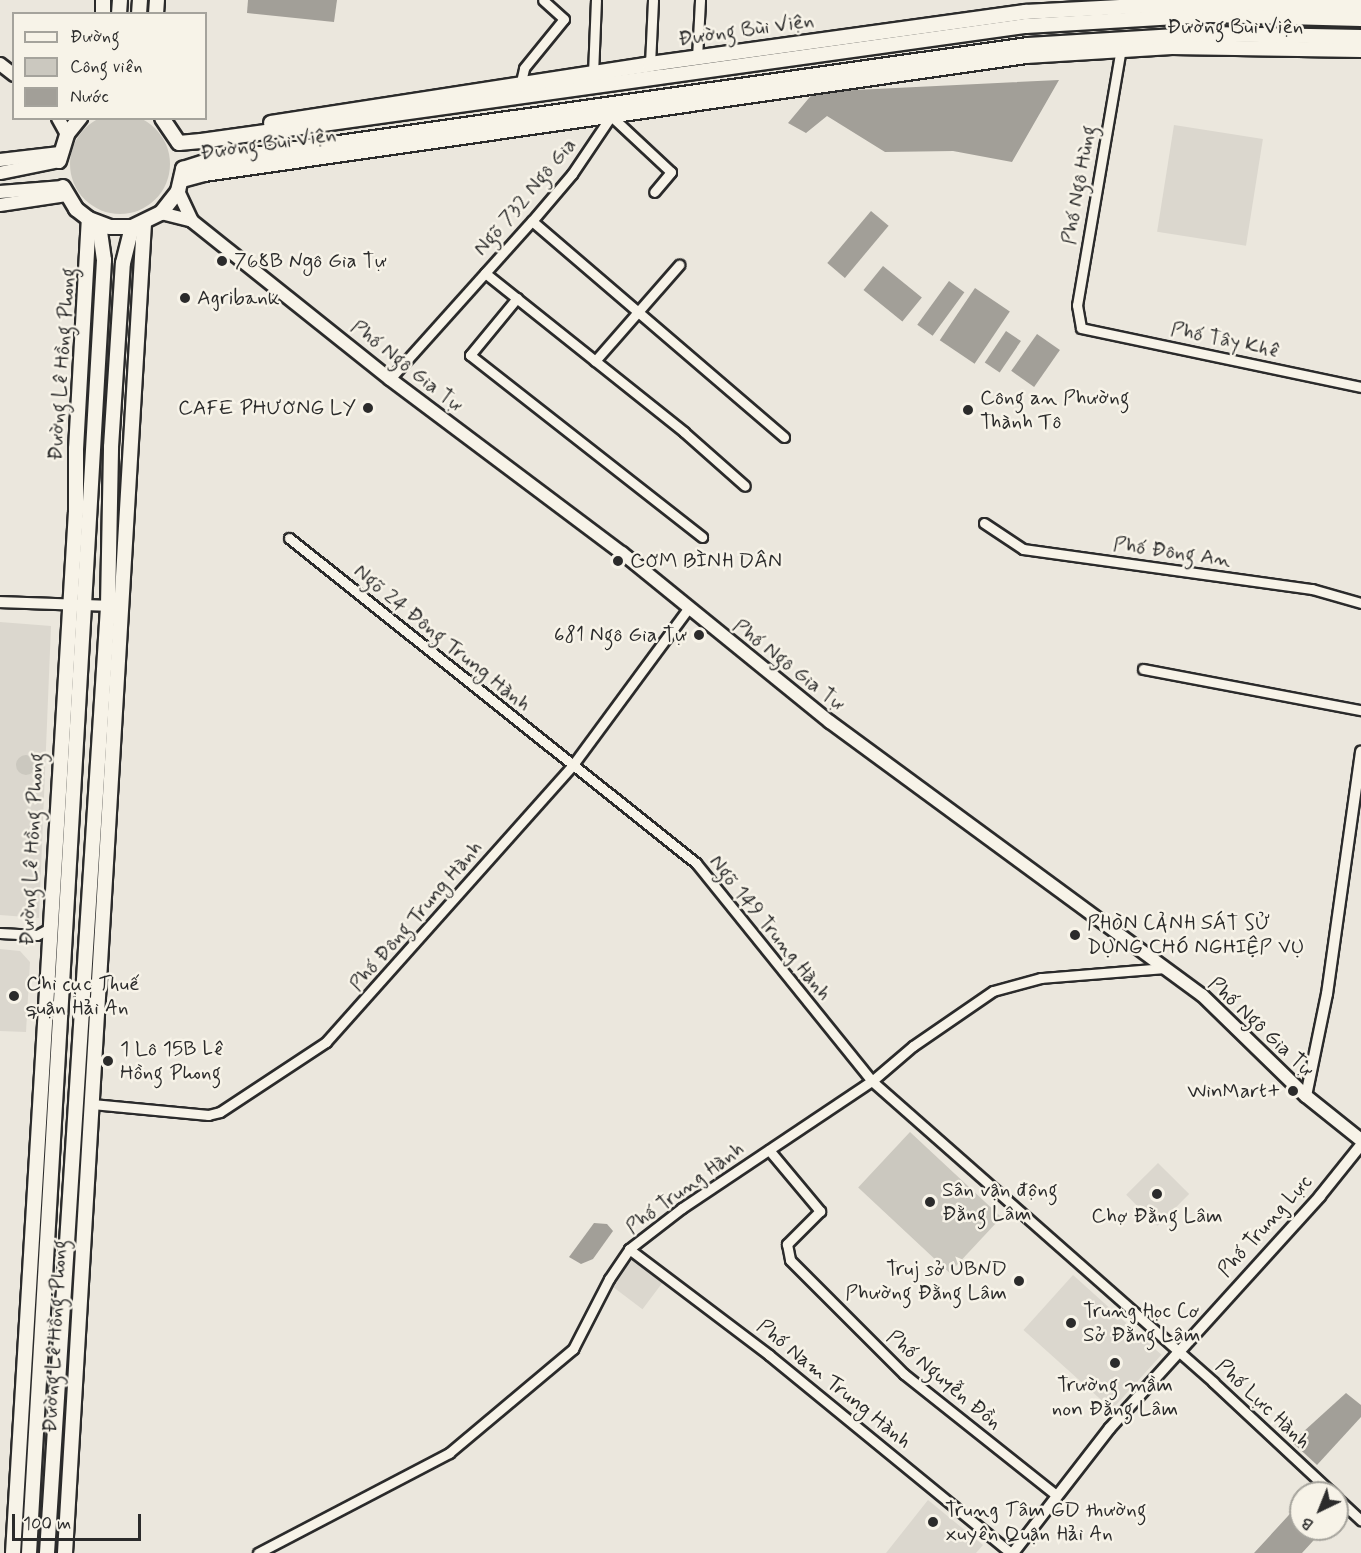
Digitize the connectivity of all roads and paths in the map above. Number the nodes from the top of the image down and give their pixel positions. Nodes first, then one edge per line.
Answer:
1 (543, 0) edge
2 (596, 0) edge
3 (653, 0) edge
4 (700, 0) edge
5 (1361, 6) edge
6 (1361, 19) edge
7 (1361, 37) edge
8 (1121, 48) junction
9 (1361, 50) edge
10 (697, 58) junction
11 (0, 64) edge
12 (650, 64) junction
13 (12, 73) edge
14 (593, 74) junction
15 (520, 86) junction
16 (611, 116) junction
17 (59, 120) edge
18 (78, 120) edge
19 (163, 120) edge
20 (67, 134) junction
21 (177, 140) junction
22 (59, 157) junction
23 (0, 160) edge
24 (0, 172) edge
25 (181, 180) junction
26 (64, 191) junction
27 (0, 192) edge
28 (654, 192) dead end
29 (0, 205) edge
30 (161, 213) junction
31 (192, 221) junction
32 (532, 221) junction
33 (94, 222) junction
34 (138, 225) junction
35 (679, 265) dead end
36 (485, 273) junction
37 (517, 298) junction
38 (639, 311) junction
39 (1081, 328) joint
40 (595, 361) junction
41 (390, 379) junction
42 (1361, 387) edge
43 (784, 437) dead end
44 (745, 486) dead end
45 (984, 524) dead end
46 (702, 537) dead end
47 (289, 538) dead end
48 (0, 602) edge
49 (1361, 603) edge
50 (69, 605) junction
51 (86, 606) junction
52 (113, 606) junction
53 (687, 610) junction
54 (1143, 669) dead end
55 (1361, 710) edge
56 (1361, 751) edge
57 (572, 766) junction
58 (67, 908) junction
59 (49, 931) junction
60 (0, 933) edge
61 (1164, 968) junction
62 (872, 1081) junction
63 (1305, 1096) junction
64 (92, 1104) junction
65 (1361, 1142) edge
66 (769, 1150) junction
67 (34, 1210) junction
68 (50, 1212) junction
69 (66, 1214) junction
70 (82, 1216) junction
71 (629, 1249) junction
72 (1178, 1351) junction
73 (1319, 1481) edge
74 (1056, 1495) junction
75 (1349, 1509) edge
76 (1361, 1520) edge
77 (14, 1549) edge
78 (30, 1549) edge
79 (47, 1550) edge
80 (65, 1551) edge
81 (258, 1553) edge
82 (1012, 1553) edge

1 - 15 street
2 - 14 street
3 - 12 street
4 - 10 street
5 - 10 main road, Đường Bùi Viện
6 - 21 main road, Đường Bùi Viện
7 - 25 main road, Đường Bùi Viện
8 - 9 main road, Đường Bùi Viện
8 - 16 main road, Đường Bùi Viện
8 - 39 street, Phố Ngô Hùng
10 - 12 main road, Đường Bùi Viện
11 - 13 main road
12 - 14 main road, Đường Bùi Viện
14 - 15 main road, Đường Bùi Viện
15 - 21 main road, Đường Bùi Viện
16 - 25 main road, Đường Bùi Viện
16 - 28 street
16 - 32 street, Ngõ 732 Ngô Gia
17 - 20 main road
18 - 20 main road
19 - 21 main road
20 - 22 main road
22 - 23 main road
22 - 24 main road
25 - 30 main road
25 - 31 main road
26 - 27 main road
26 - 29 main road
26 - 33 main road
30 - 31 main road
30 - 34 main road
31 - 41 main road, Phố Ngô Gia Tự
32 - 36 street, Ngõ 732 Ngô Gia
32 - 38 street
33 - 34 main road
33 - 50 main road, Đường Lê Hồng Phong
33 - 51 main road, Đường Lê Hồng Phong
34 - 52 main road, Đường Lê Hồng Phong
35 - 38 street
36 - 37 street
36 - 41 street, Ngõ 732 Ngô Gia
37 - 40 street
37 - 46 street
38 - 40 street
38 - 43 street
39 - 42 street, Phố Tây Khê
40 - 44 street
41 - 53 main road, Phố Ngô Gia Tự
45 - 49 street, Phố Đông An
47 - 57 street, Ngõ 24 Đông Trung Hành
48 - 50 street
50 - 51 street
50 - 59 main road, Đường Lê Hồng Phong
51 - 52 street
51 - 58 main road, Đường Lê Hồng Phong
52 - 64 main road, Đường Lê Hồng Phong
52 - 69 main road, Đường Lê Hồng Phong
53 - 57 street, Phố Đông Trung Hành
53 - 61 main road, Phố Ngô Gia Tự
54 - 55 street
56 - 63 street
57 - 62 street, Ngõ 149 Trung Hành
57 - 64 street, Phố Đông Trung Hành
58 - 59 street
58 - 68 main road, Đường Lê Hồng Phong
59 - 60 street
59 - 67 main road, Đường Lê Hồng Phong
61 - 62 street, Phố Trung Hành
61 - 63 main road, Phố Ngô Gia Tự
62 - 66 street, Phố Trung Hành
62 - 72 street, Phố Lực Hành
63 - 65 main road, Phố Ngô Gia Tự
64 - 70 main road, Đường Lê Hồng Phong
65 - 72 street, Phố Trung Lực
66 - 71 street, Phố Trung Hành
66 - 74 street, Phố Nguyễn Đồn
67 - 68 main road
67 - 77 main road, Đường Lê Hồng Phong
68 - 69 main road
68 - 78 main road, Đường Lê Hồng Phong
69 - 70 main road
69 - 79 main road, Đường Lê Hồng Phong
70 - 80 main road, Đường Lê Hồng Phong
71 - 81 street, Phố Trung Hành
71 - 82 street, Phố Nam Trung Hành
72 - 73 street, Phố Lực Hành
72 - 74 street, Phố Trung Lực
74 - 82 street, Phố Trung Lực
75 - 76 street
77 - 78 main road
79 - 80 main road

